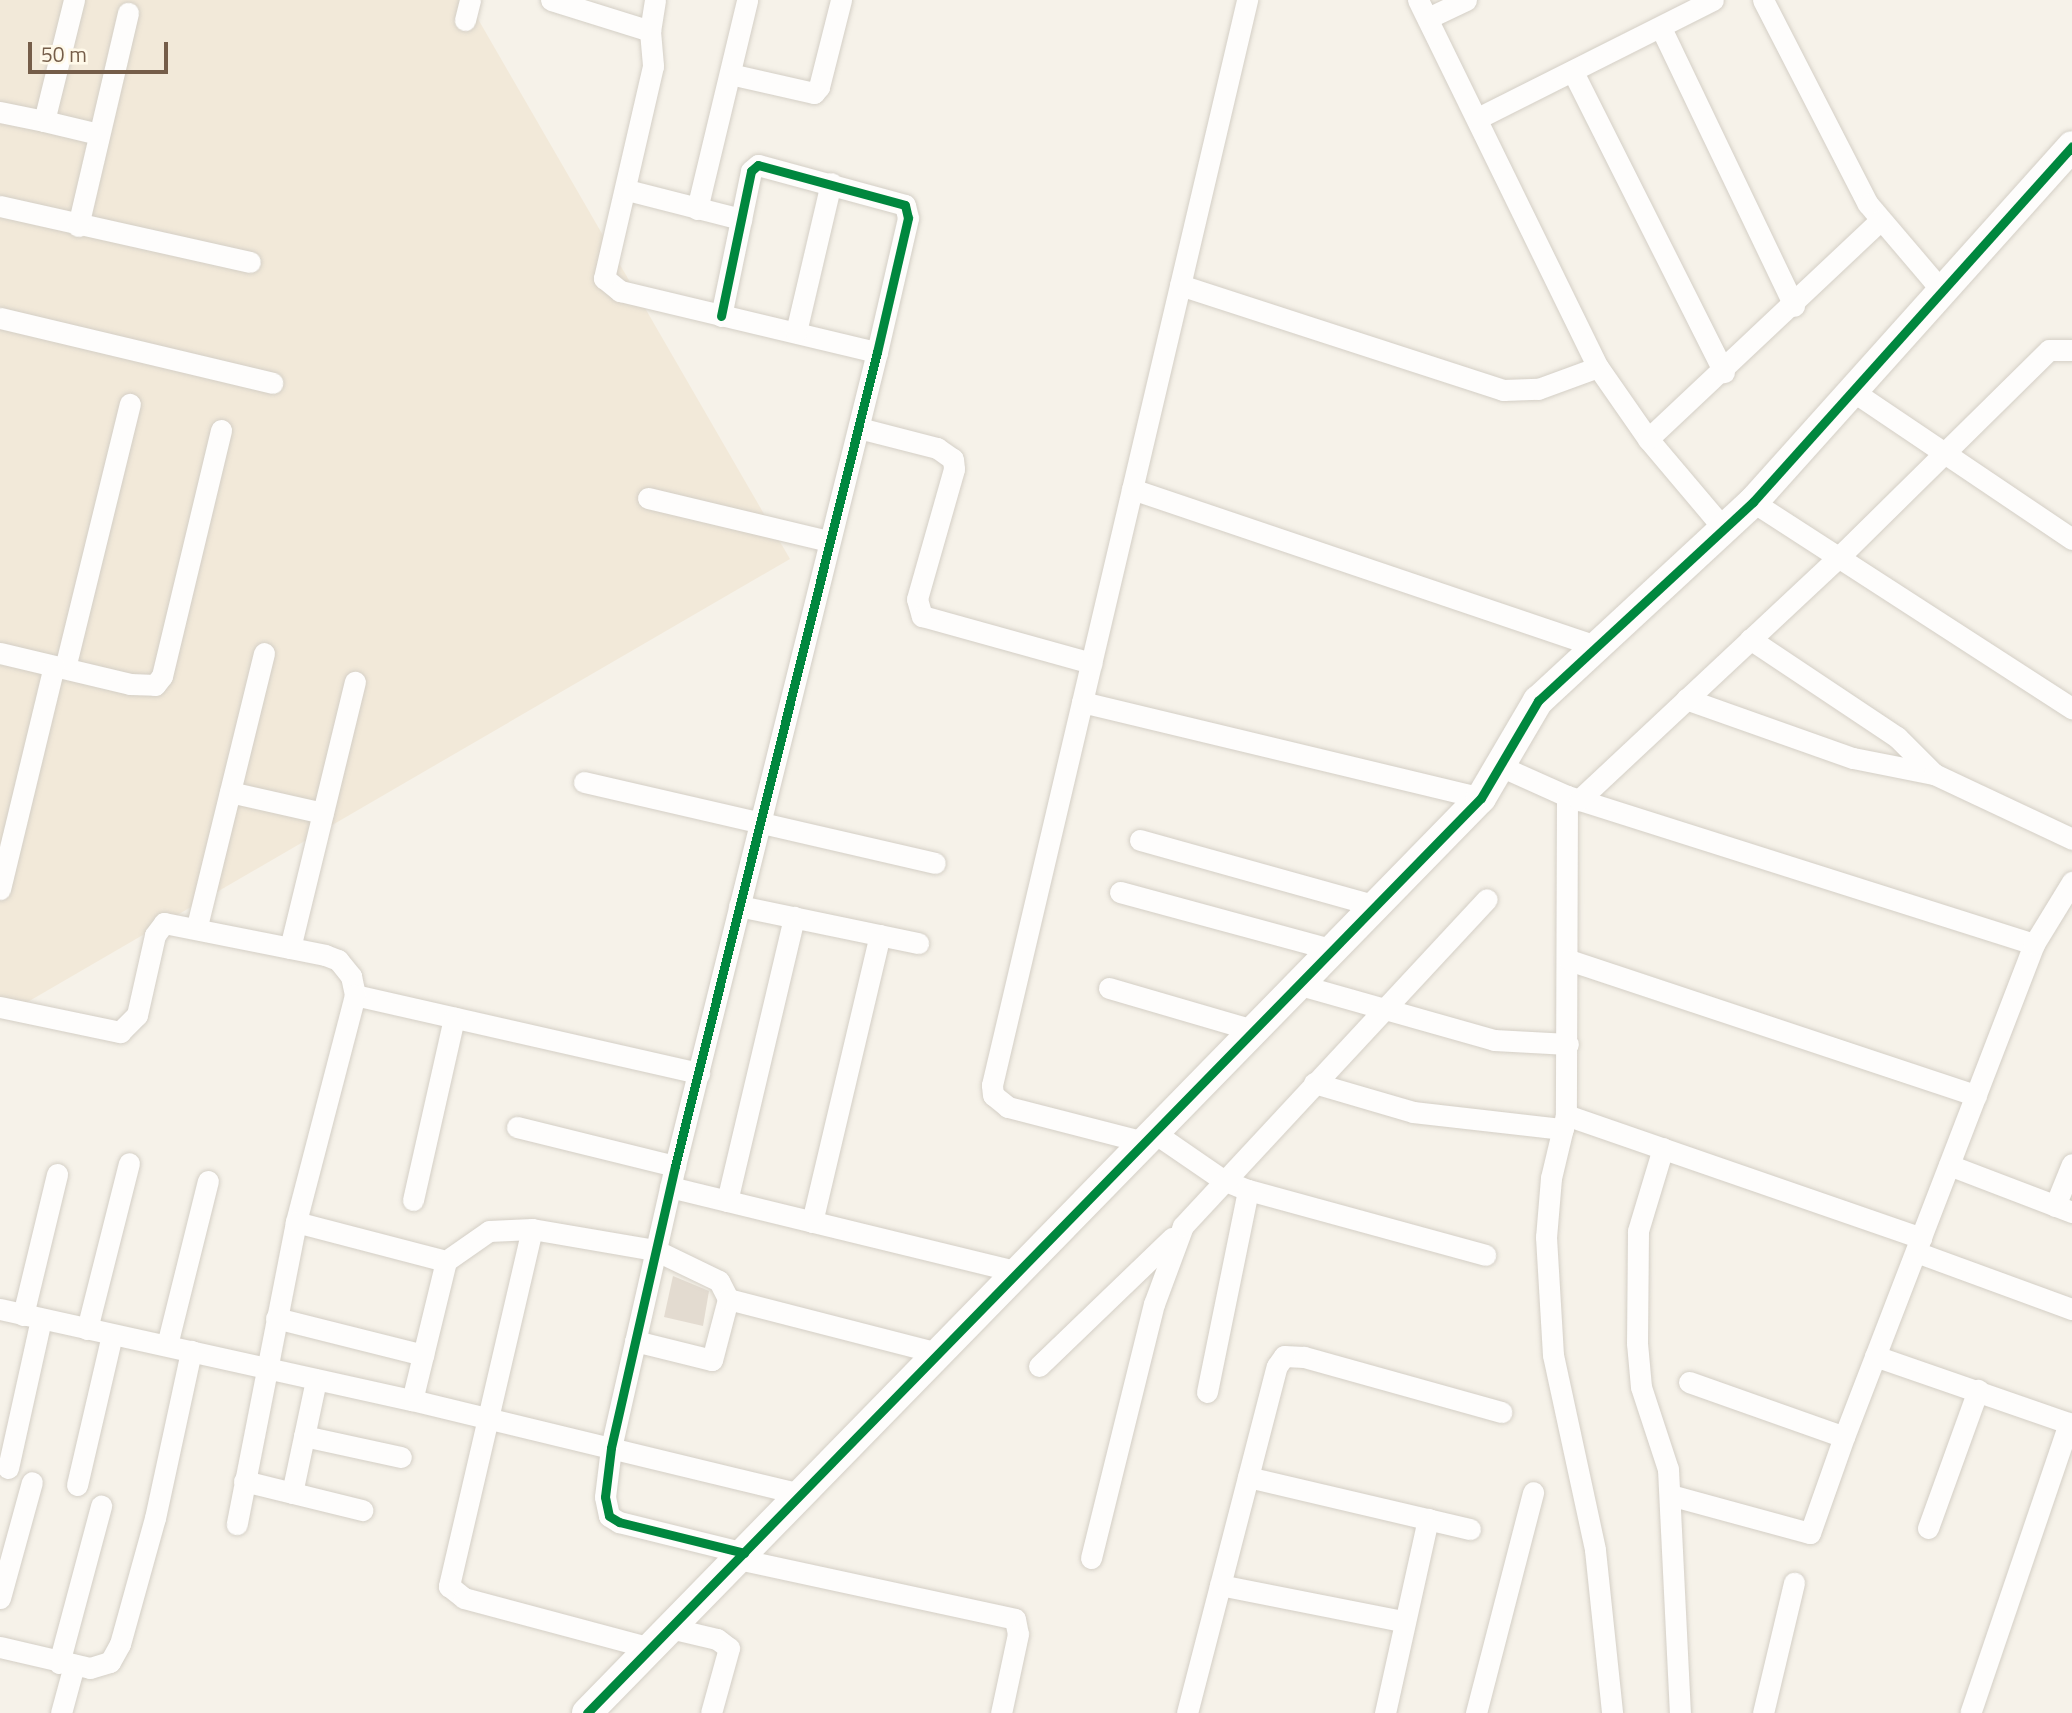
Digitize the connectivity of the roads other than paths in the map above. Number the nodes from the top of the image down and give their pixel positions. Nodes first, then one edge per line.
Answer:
1 (74, 0) edge
2 (556, 0) edge
3 (655, 0) edge
4 (747, 0) edge
5 (841, 0) edge
6 (1247, 0) edge
7 (1466, 0) edge
8 (1713, 0) edge
9 (1763, 0) edge
10 (1423, 9) edge
11 (128, 13) dead end
12 (1661, 27) junction
13 (650, 31) junction
14 (1573, 72) junction
15 (730, 74) junction
16 (0, 111) edge
17 (1478, 118) junction
18 (44, 121) junction
19 (98, 134) junction
20 (2072, 146) edge
21 (831, 183) junction
22 (627, 190) junction
23 (0, 206) edge
24 (697, 209) junction
25 (741, 219) junction
26 (1880, 220) junction
27 (78, 226) junction
28 (250, 262) dead end
29 (1180, 285) junction
30 (1942, 291) junction
31 (1794, 306) junction
32 (721, 316) junction
33 (0, 318) edge
34 (796, 332) junction
35 (2072, 350) edge
36 (877, 352) junction
37 (1598, 367) junction
38 (1724, 372) junction
39 (272, 383) dead end
40 (1854, 391) junction
41 (130, 404) dead end
42 (859, 428) junction
43 (221, 430) dead end
44 (1648, 439) junction
45 (1947, 454) junction
46 (1132, 489) junction
47 (648, 498) dead end
48 (1753, 502) junction
49 (2068, 529) edge
50 (1724, 530) junction
51 (829, 541) junction
52 (1841, 555) junction
53 (1750, 639) junction
54 (1596, 646) junction
55 (0, 653) edge
56 (264, 653) dead end
57 (1092, 663) junction
58 (60, 667) junction
59 (355, 682) dead end
60 (1686, 699) junction
61 (1083, 702) junction
62 (2072, 708) edge
63 (1500, 766) junction
64 (1934, 774) junction
65 (584, 782) dead end
66 (230, 792) junction
67 (1482, 798) junction
68 (1573, 798) junction
69 (323, 813) junction
70 (759, 825) junction
71 (2072, 839) edge
72 (1140, 840) dead end
73 (935, 863) dead end
74 (0, 889) edge
75 (1120, 892) dead end
76 (2069, 894) edge
77 (1487, 900) dead end
78 (739, 906) junction
79 (1377, 906) junction
80 (794, 918) junction
81 (197, 926) junction
82 (880, 935) junction
83 (918, 943) dead end
84 (2034, 944) junction
85 (290, 948) junction
86 (1334, 950) junction
87 (1569, 960) junction
88 (1300, 985) junction
89 (1109, 988) dead end
90 (355, 995) junction
91 (0, 1007) edge
92 (1383, 1010) junction
93 (453, 1018) junction
94 (1256, 1031) junction
95 (1568, 1044) junction
96 (699, 1073) junction
97 (1314, 1083) junction
98 (1976, 1095) junction
99 (1564, 1122) junction
100 (517, 1127) dead end
101 (1152, 1138) junction
102 (1663, 1148) junction
103 (129, 1163) dead end
104 (2072, 1164) edge
105 (1949, 1165) junction
106 (57, 1174) dead end
107 (673, 1177) junction
108 (1223, 1180) junction
109 (208, 1181) dead end
110 (1248, 1190) junction
111 (414, 1200) dead end
112 (727, 1201) junction
113 (2064, 1209) edge
114 (296, 1222) junction
115 (812, 1222) junction
116 (1183, 1226) junction
117 (532, 1229) junction
118 (1918, 1245) junction
119 (656, 1250) junction
120 (1485, 1255) dead end
121 (446, 1261) junction
122 (1019, 1272) junction
123 (728, 1298) junction
124 (0, 1309) edge
125 (2072, 1309) edge
126 (32, 1317) junction
127 (276, 1318) junction
128 (87, 1329) junction
129 (112, 1335) junction
130 (635, 1341) junction
131 (167, 1345) junction
132 (191, 1351) junction
133 (939, 1353) junction
134 (423, 1355) junction
135 (1875, 1356) junction
136 (1039, 1366) dead end
137 (266, 1369) junction
138 (316, 1380) junction
139 (1689, 1382) dead end
140 (1978, 1390) junction
141 (1207, 1392) dead end
142 (412, 1400) junction
143 (1501, 1412) dead end
144 (487, 1418) junction
145 (2071, 1424) edge
146 (304, 1436) junction
147 (1844, 1437) junction
148 (611, 1448) junction
149 (401, 1457) dead end
150 (8, 1468) dead end
151 (1248, 1477) junction
152 (244, 1481) junction
153 (32, 1482) dead end
154 (77, 1485) dead end
155 (1533, 1492) dead end
156 (292, 1493) junction
157 (802, 1494) junction
158 (1670, 1495) junction
159 (101, 1506) dead end
160 (362, 1510) dead end
161 (1428, 1519) junction
162 (237, 1524) dead end
163 (1928, 1528) dead end
164 (1470, 1529) dead end
165 (741, 1556) junction
166 (1091, 1558) dead end
167 (1794, 1583) dead end
168 (1220, 1585) junction
169 (0, 1598) edge
170 (1402, 1621) junction
171 (661, 1638) junction
172 (0, 1647) edge
173 (66, 1664) junction
174 (61, 1713) edge
175 (587, 1713) edge
176 (711, 1713) edge
177 (1001, 1713) edge
178 (1187, 1713) edge
179 (1385, 1713) edge
180 (1476, 1713) edge
181 (1612, 1713) edge
182 (1680, 1713) edge
183 (1763, 1713) edge
184 (1970, 1713) edge

1 - 18 street
2 - 13 street
3 - 13 street
4 - 15 street
5 - 15 street
6 - 29 street
7 - 10 street
8 - 12 street
9 - 26 street
10 - 17 street
11 - 19 street
12 - 14 street
12 - 31 street
13 - 22 street
14 - 17 street
14 - 38 street
15 - 24 street
16 - 18 street
17 - 37 street
18 - 19 street
19 - 27 street
20 - 30 street
21 - 25 street
21 - 34 street
21 - 36 street
22 - 24 street
22 - 32 street
23 - 27 street
24 - 25 street
25 - 32 street
26 - 30 street
26 - 31 street
27 - 28 street
29 - 37 street
29 - 46 street
30 - 40 street
31 - 38 street
32 - 34 street
33 - 39 street
34 - 36 street
35 - 45 street
36 - 42 street
37 - 44 street
38 - 44 street
40 - 45 street
40 - 48 street
41 - 58 street
42 - 51 street
42 - 57 street
43 - 58 street
44 - 50 street
45 - 49 street
45 - 52 street
46 - 54 street
46 - 57 street
47 - 51 street
48 - 50 street
48 - 52 street
50 - 54 street
51 - 70 street
52 - 53 street
52 - 62 street
53 - 60 street
53 - 64 street
54 - 63 street
55 - 58 street
56 - 66 street
57 - 61 street
58 - 74 street
59 - 69 street
60 - 64 street
60 - 68 street
61 - 67 street
61 - 101 street
63 - 67 street
63 - 68 street
64 - 71 street
65 - 70 street
66 - 69 street
66 - 81 street
67 - 79 street
68 - 84 street
68 - 87 street
69 - 85 street
70 - 73 street
70 - 78 street
72 - 79 street
75 - 86 street
76 - 84 street
77 - 92 street
78 - 80 street
78 - 96 street
79 - 86 street
80 - 82 street
80 - 112 street
81 - 85 street
81 - 91 street
82 - 83 street
82 - 115 street
84 - 98 street
85 - 90 street
86 - 88 street
87 - 95 street
87 - 98 street
88 - 92 street
88 - 94 street
89 - 94 street
90 - 93 street
90 - 114 street
92 - 95 street
92 - 97 street
93 - 96 street
93 - 111 street
94 - 101 street
95 - 99 street
96 - 107 street
97 - 99 street
97 - 108 street
98 - 105 street
99 - 102 street
99 - 181 street
100 - 107 street
101 - 108 street
101 - 122 street
102 - 118 street
102 - 158 street
103 - 128 street
104 - 113 street
105 - 113 street
105 - 118 street
106 - 126 street
107 - 112 street
107 - 119 street
108 - 110 street
108 - 116 street
109 - 131 street
110 - 120 street
110 - 141 street
112 - 115 street
114 - 121 street
114 - 127 street
115 - 122 street
116 - 136 street
116 - 166 street
117 - 119 street
117 - 121 street
117 - 144 street
118 - 125 street
118 - 135 street
119 - 123 street
119 - 130 street
121 - 134 street
122 - 133 street
123 - 130 street
123 - 133 street
124 - 126 street
126 - 128 street
126 - 150 street
127 - 134 street
127 - 137 street
128 - 129 street
129 - 131 street
129 - 154 street
130 - 148 street
131 - 132 street
132 - 137 street
132 - 173 street
133 - 157 street
134 - 142 street
135 - 140 street
135 - 147 street
137 - 138 street
137 - 152 street
138 - 142 street
138 - 146 street
139 - 147 street
140 - 145 street
140 - 163 street
142 - 144 street
143 - 151 street
144 - 148 street
144 - 171 street
145 - 184 street
146 - 149 street
146 - 156 street
147 - 158 street
148 - 157 street
148 - 165 street
151 - 161 street
151 - 168 street
152 - 156 street
152 - 162 street
153 - 169 street
155 - 180 street
156 - 160 street
157 - 165 street
158 - 182 street
159 - 173 street
161 - 164 street
161 - 170 street
165 - 171 street
165 - 177 street
167 - 183 street
168 - 170 street
168 - 178 street
170 - 179 street
171 - 175 street
171 - 176 street
172 - 173 street
173 - 174 street

